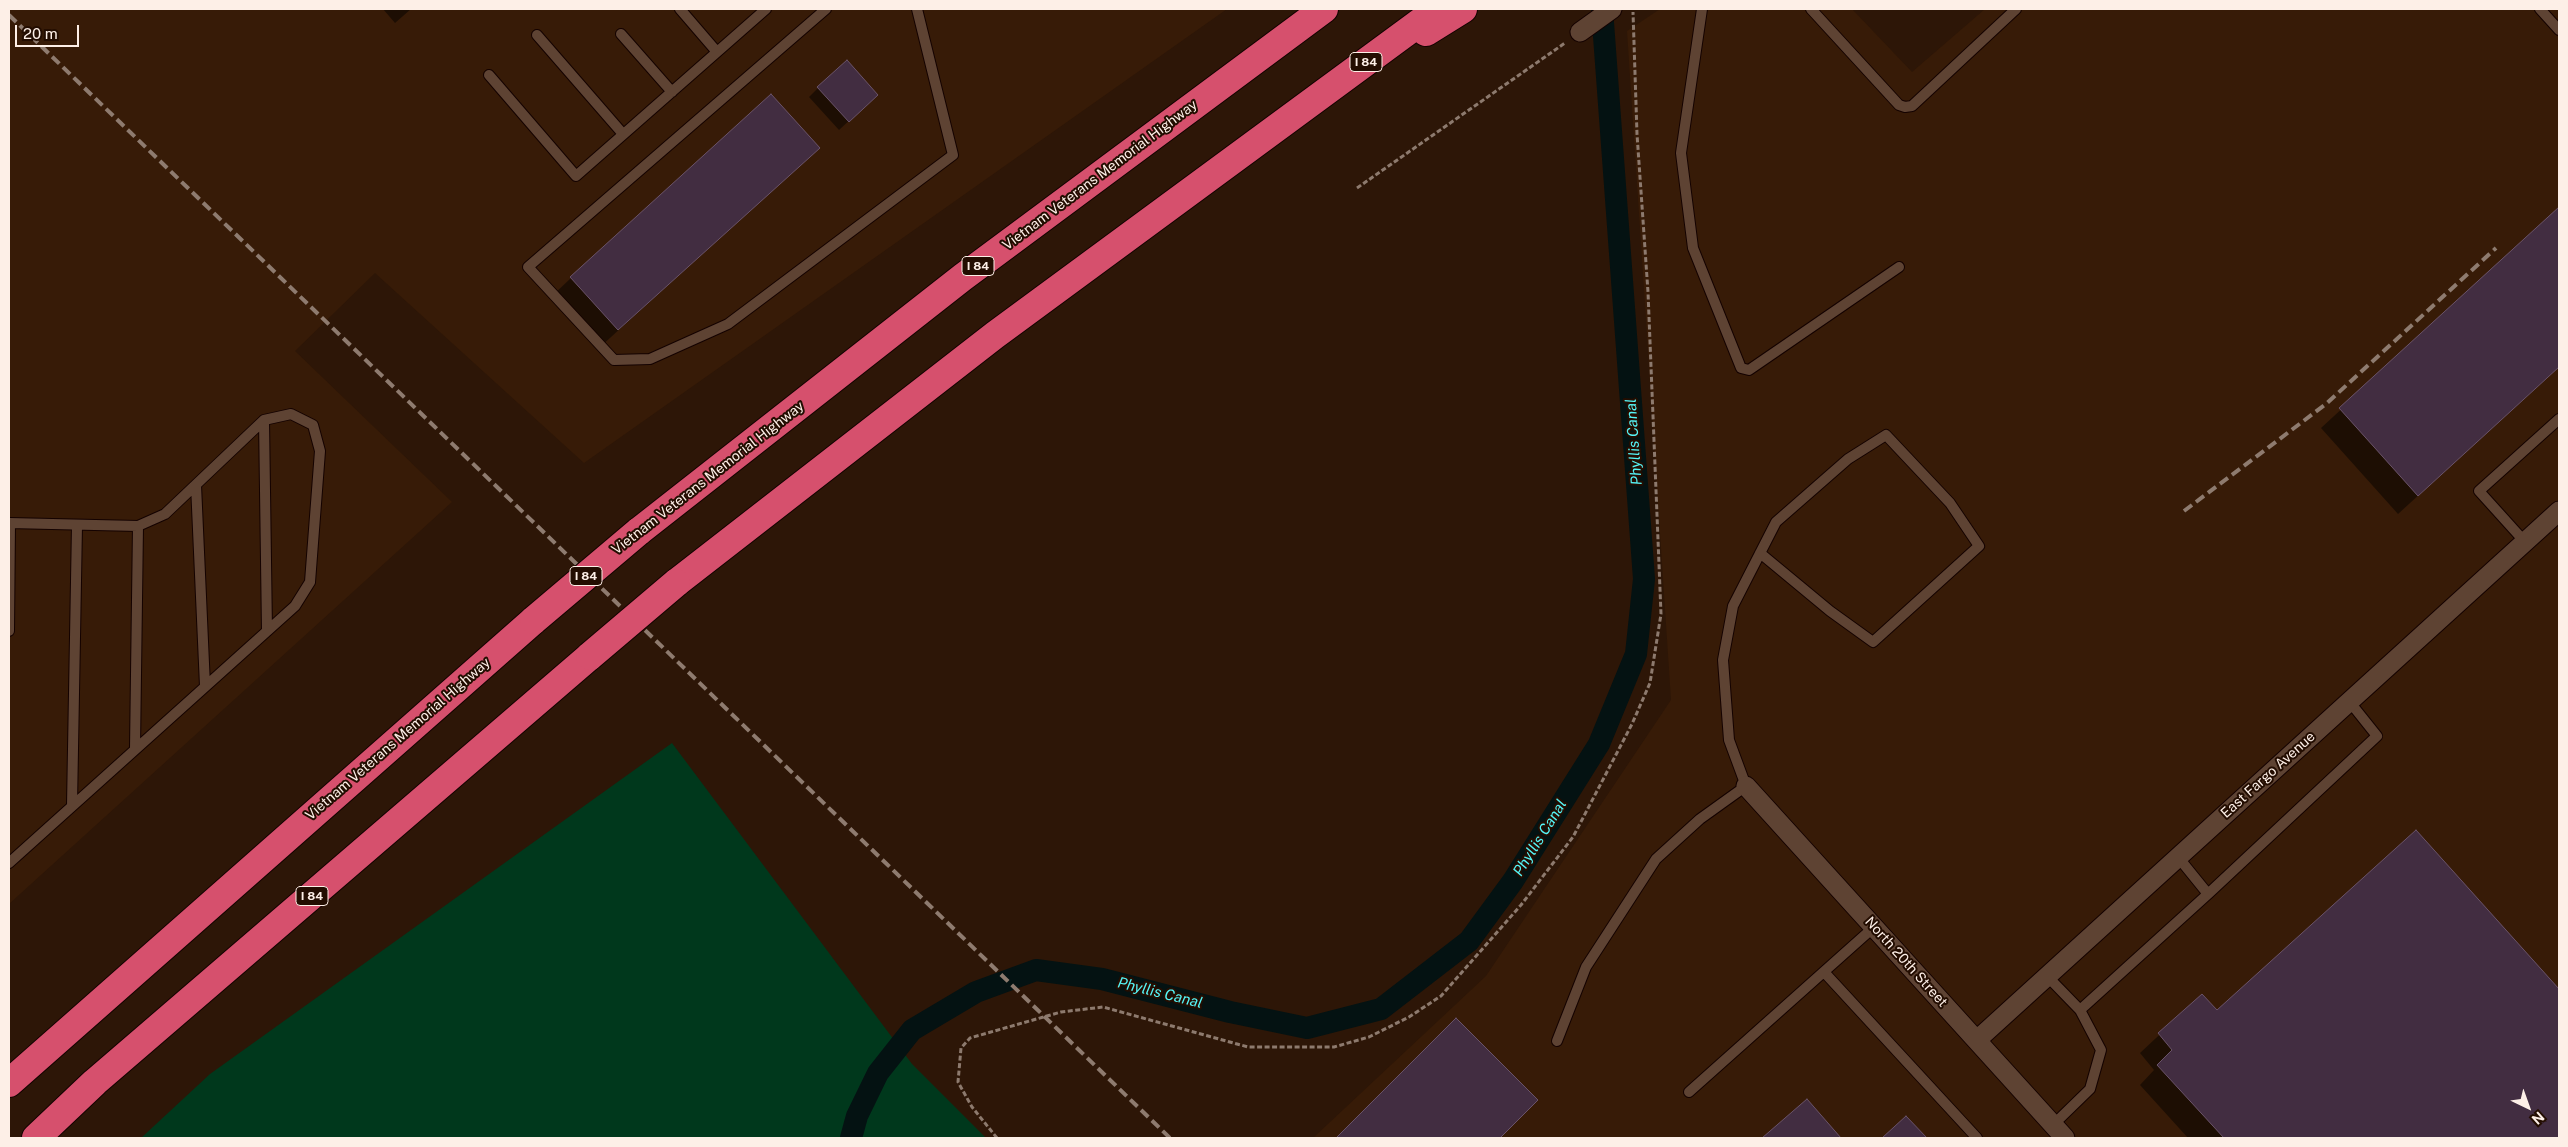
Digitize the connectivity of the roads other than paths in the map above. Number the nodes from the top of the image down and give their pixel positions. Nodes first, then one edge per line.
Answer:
1 (680, 9) edge
2 (765, 9) edge
3 (826, 9) edge
4 (917, 9) edge
5 (1324, 9) edge
6 (1438, 9) edge
7 (1463, 9) edge
8 (1612, 9) edge
9 (1702, 9) edge
10 (1811, 9) edge
11 (2016, 9) edge
12 (2540, 9) edge
13 (2559, 30) edge
14 (1580, 32) road end
15 (621, 34) dead end
16 (537, 35) dead end
17 (717, 52) junction
18 (489, 75) dead end
19 (672, 92) junction
20 (1294, 115) junction
21 (623, 134) junction
22 (1900, 267) dead end
23 (2559, 419) edge
24 (264, 420) junction
25 (196, 485) junction
26 (2559, 511) edge
27 (9, 523) edge
28 (77, 525) junction
29 (138, 526) junction
30 (2525, 542) junction
31 (1760, 554) junction
32 (9, 631) edge
33 (267, 631) junction
34 (205, 686) junction
35 (2349, 701) junction
36 (135, 748) junction
37 (1746, 786) junction
38 (72, 806) junction
39 (2178, 857) junction
40 (9, 863) edge
41 (2208, 894) junction
42 (1874, 927) junction
43 (1824, 972) junction
44 (2047, 976) junction
45 (2080, 1010) junction
46 (1977, 1040) junction
47 (1557, 1041) dead end
48 (9, 1082) edge
49 (1689, 1092) dead end
50 (2059, 1131) edge
51 (36, 1138) edge
52 (1977, 1138) edge

1 - 17 lane
2 - 17 lane
3 - 4 lane
5 - 48 highway, Vietnam Veterans Memorial Highway / I 84, bridge
6 - 20 highway, I 84
7 - 20 highway
8 - 14 street
9 - 22 lane
10 - 11 lane
12 - 13 lane
15 - 19 lane
16 - 21 lane
17 - 19 lane
18 - 21 lane
19 - 21 lane
20 - 51 highway, I 84, bridge
23 - 30 lane
24 - 25 lane
24 - 33 lane
24 - 33 lane
25 - 29 lane
25 - 34 lane
26 - 30 street, East Fargo Avenue
27 - 28 lane
27 - 32 lane
28 - 29 lane
28 - 38 lane
29 - 36 lane
30 - 35 street, East Fargo Avenue
31 - 31 lane
31 - 37 lane
33 - 34 lane
34 - 36 lane
35 - 39 street, East Fargo Avenue
35 - 41 lane
36 - 38 lane
37 - 42 street, North 20th Street
37 - 47 lane
38 - 40 lane
39 - 41 lane
39 - 44 street, East Fargo Avenue
41 - 45 lane
42 - 43 lane
42 - 46 street, North 20th Street
43 - 49 lane
43 - 52 lane
44 - 45 lane
44 - 46 street, East Fargo Avenue
45 - 50 lane
46 - 50 street, North 20th Street

